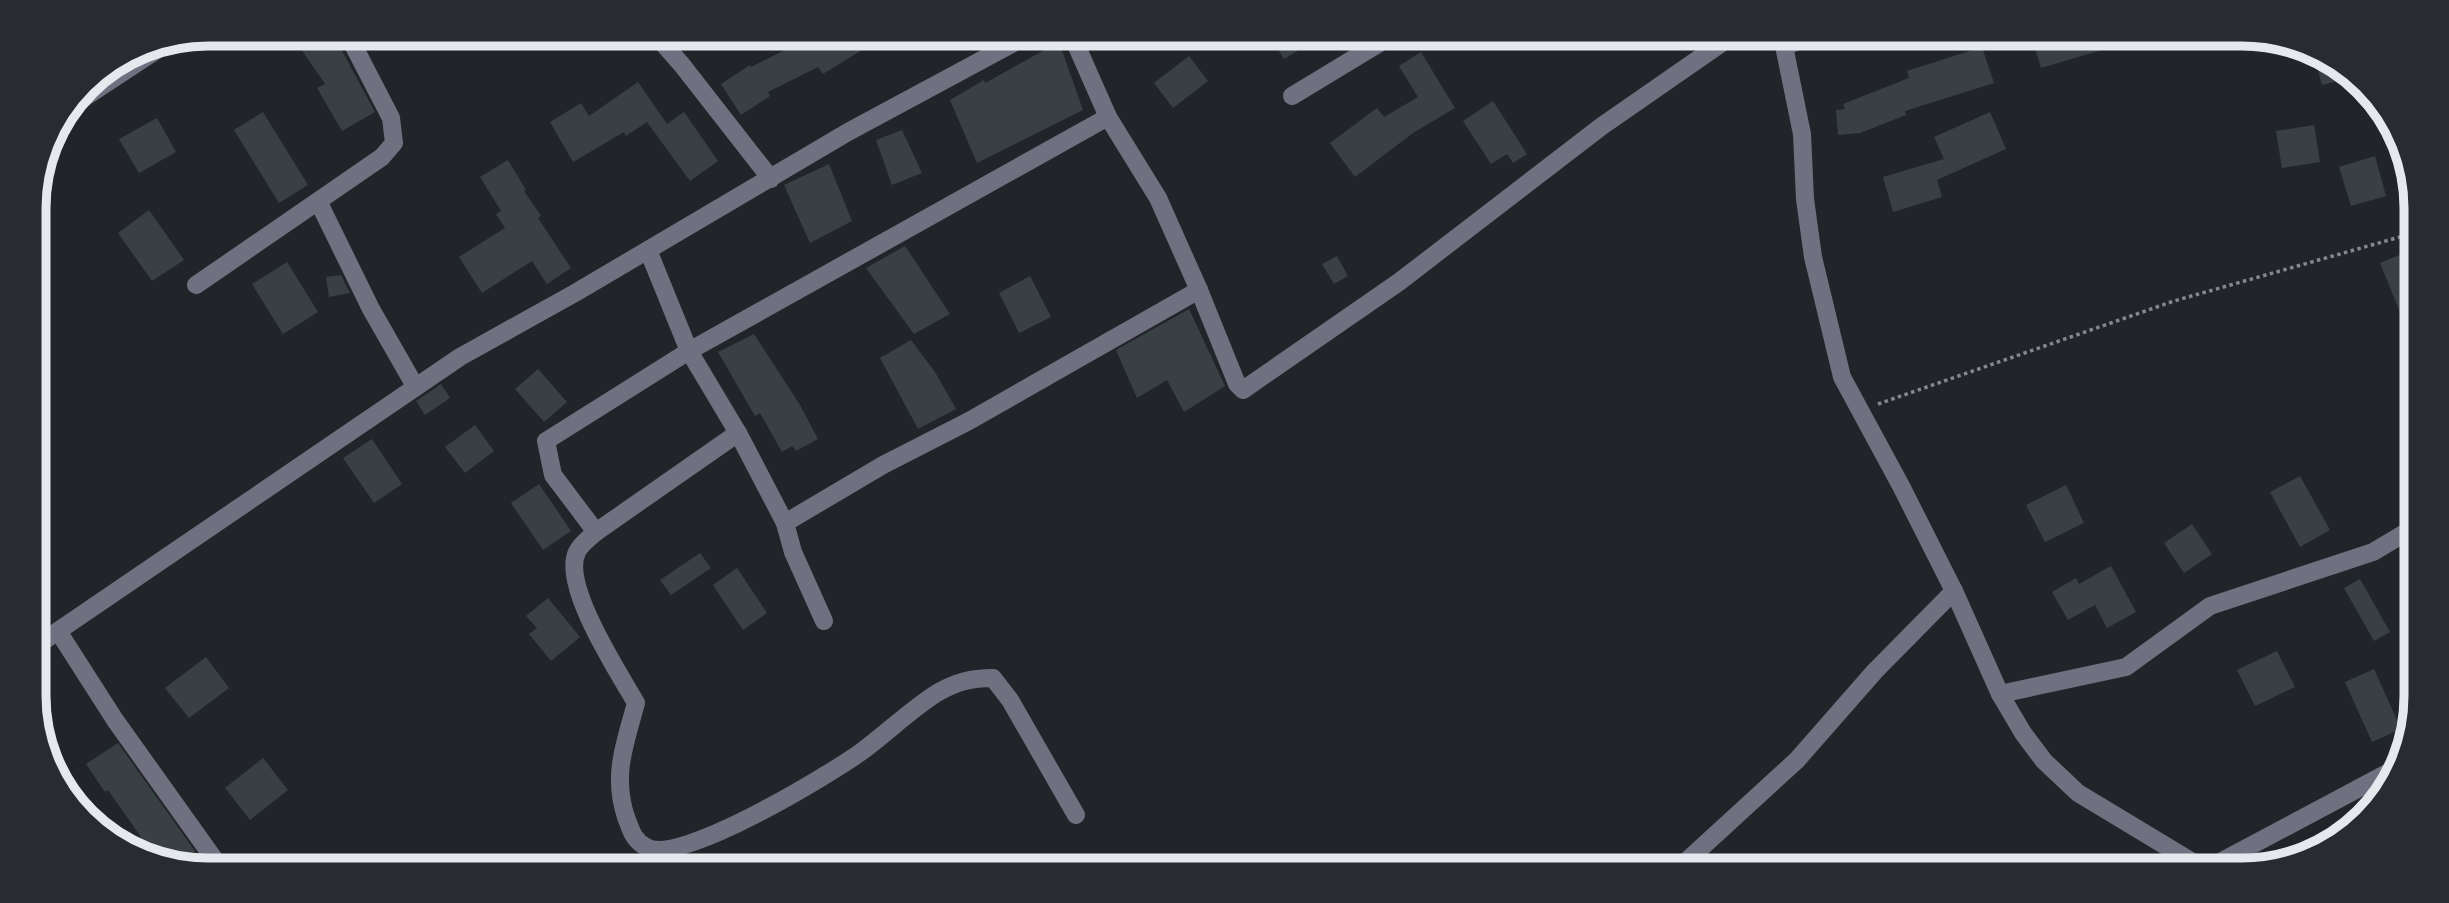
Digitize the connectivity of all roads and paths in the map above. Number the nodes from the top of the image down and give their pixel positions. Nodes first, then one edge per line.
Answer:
1 (354, 46) edge
2 (665, 46) edge
3 (1008, 46) edge
4 (1077, 46) edge
5 (1374, 46) edge
6 (1717, 46) edge
7 (1781, 46) edge
8 (142, 60) edge
9 (96, 91) edge
10 (1292, 96) dead end
11 (1108, 117) junction
12 (771, 179) junction
13 (319, 203) junction
14 (2404, 236) edge
15 (648, 250) junction
16 (196, 285) dead end
17 (1199, 289) junction
18 (689, 351) junction
19 (415, 386) junction
20 (1860, 411) junction
21 (737, 433) junction
22 (785, 523) junction
23 (596, 532) junction
24 (2404, 534) edge
25 (1954, 591) junction
26 (824, 621) dead end
27 (58, 631) junction
28 (46, 639) edge
29 (2000, 694) junction
30 (2381, 776) edge
31 (1076, 815) dead end
32 (1692, 857) edge
33 (2185, 857) edge
34 (2228, 857) edge
35 (213, 858) edge

1 - 13 street
2 - 12 street
3 - 12 street
4 - 11 street
5 - 10 street
6 - 17 street
7 - 20 street
8 - 9 street
11 - 17 street
11 - 18 street
12 - 15 street
13 - 16 street
13 - 19 street
14 - 20 path
15 - 18 street
15 - 19 street
17 - 22 street
18 - 21 street
18 - 23 street
19 - 27 street
20 - 25 street
21 - 22 street
21 - 23 street
22 - 26 street
23 - 31 street
24 - 29 street
25 - 29 street
25 - 32 street
27 - 28 street
27 - 35 street
29 - 33 street
30 - 34 street

